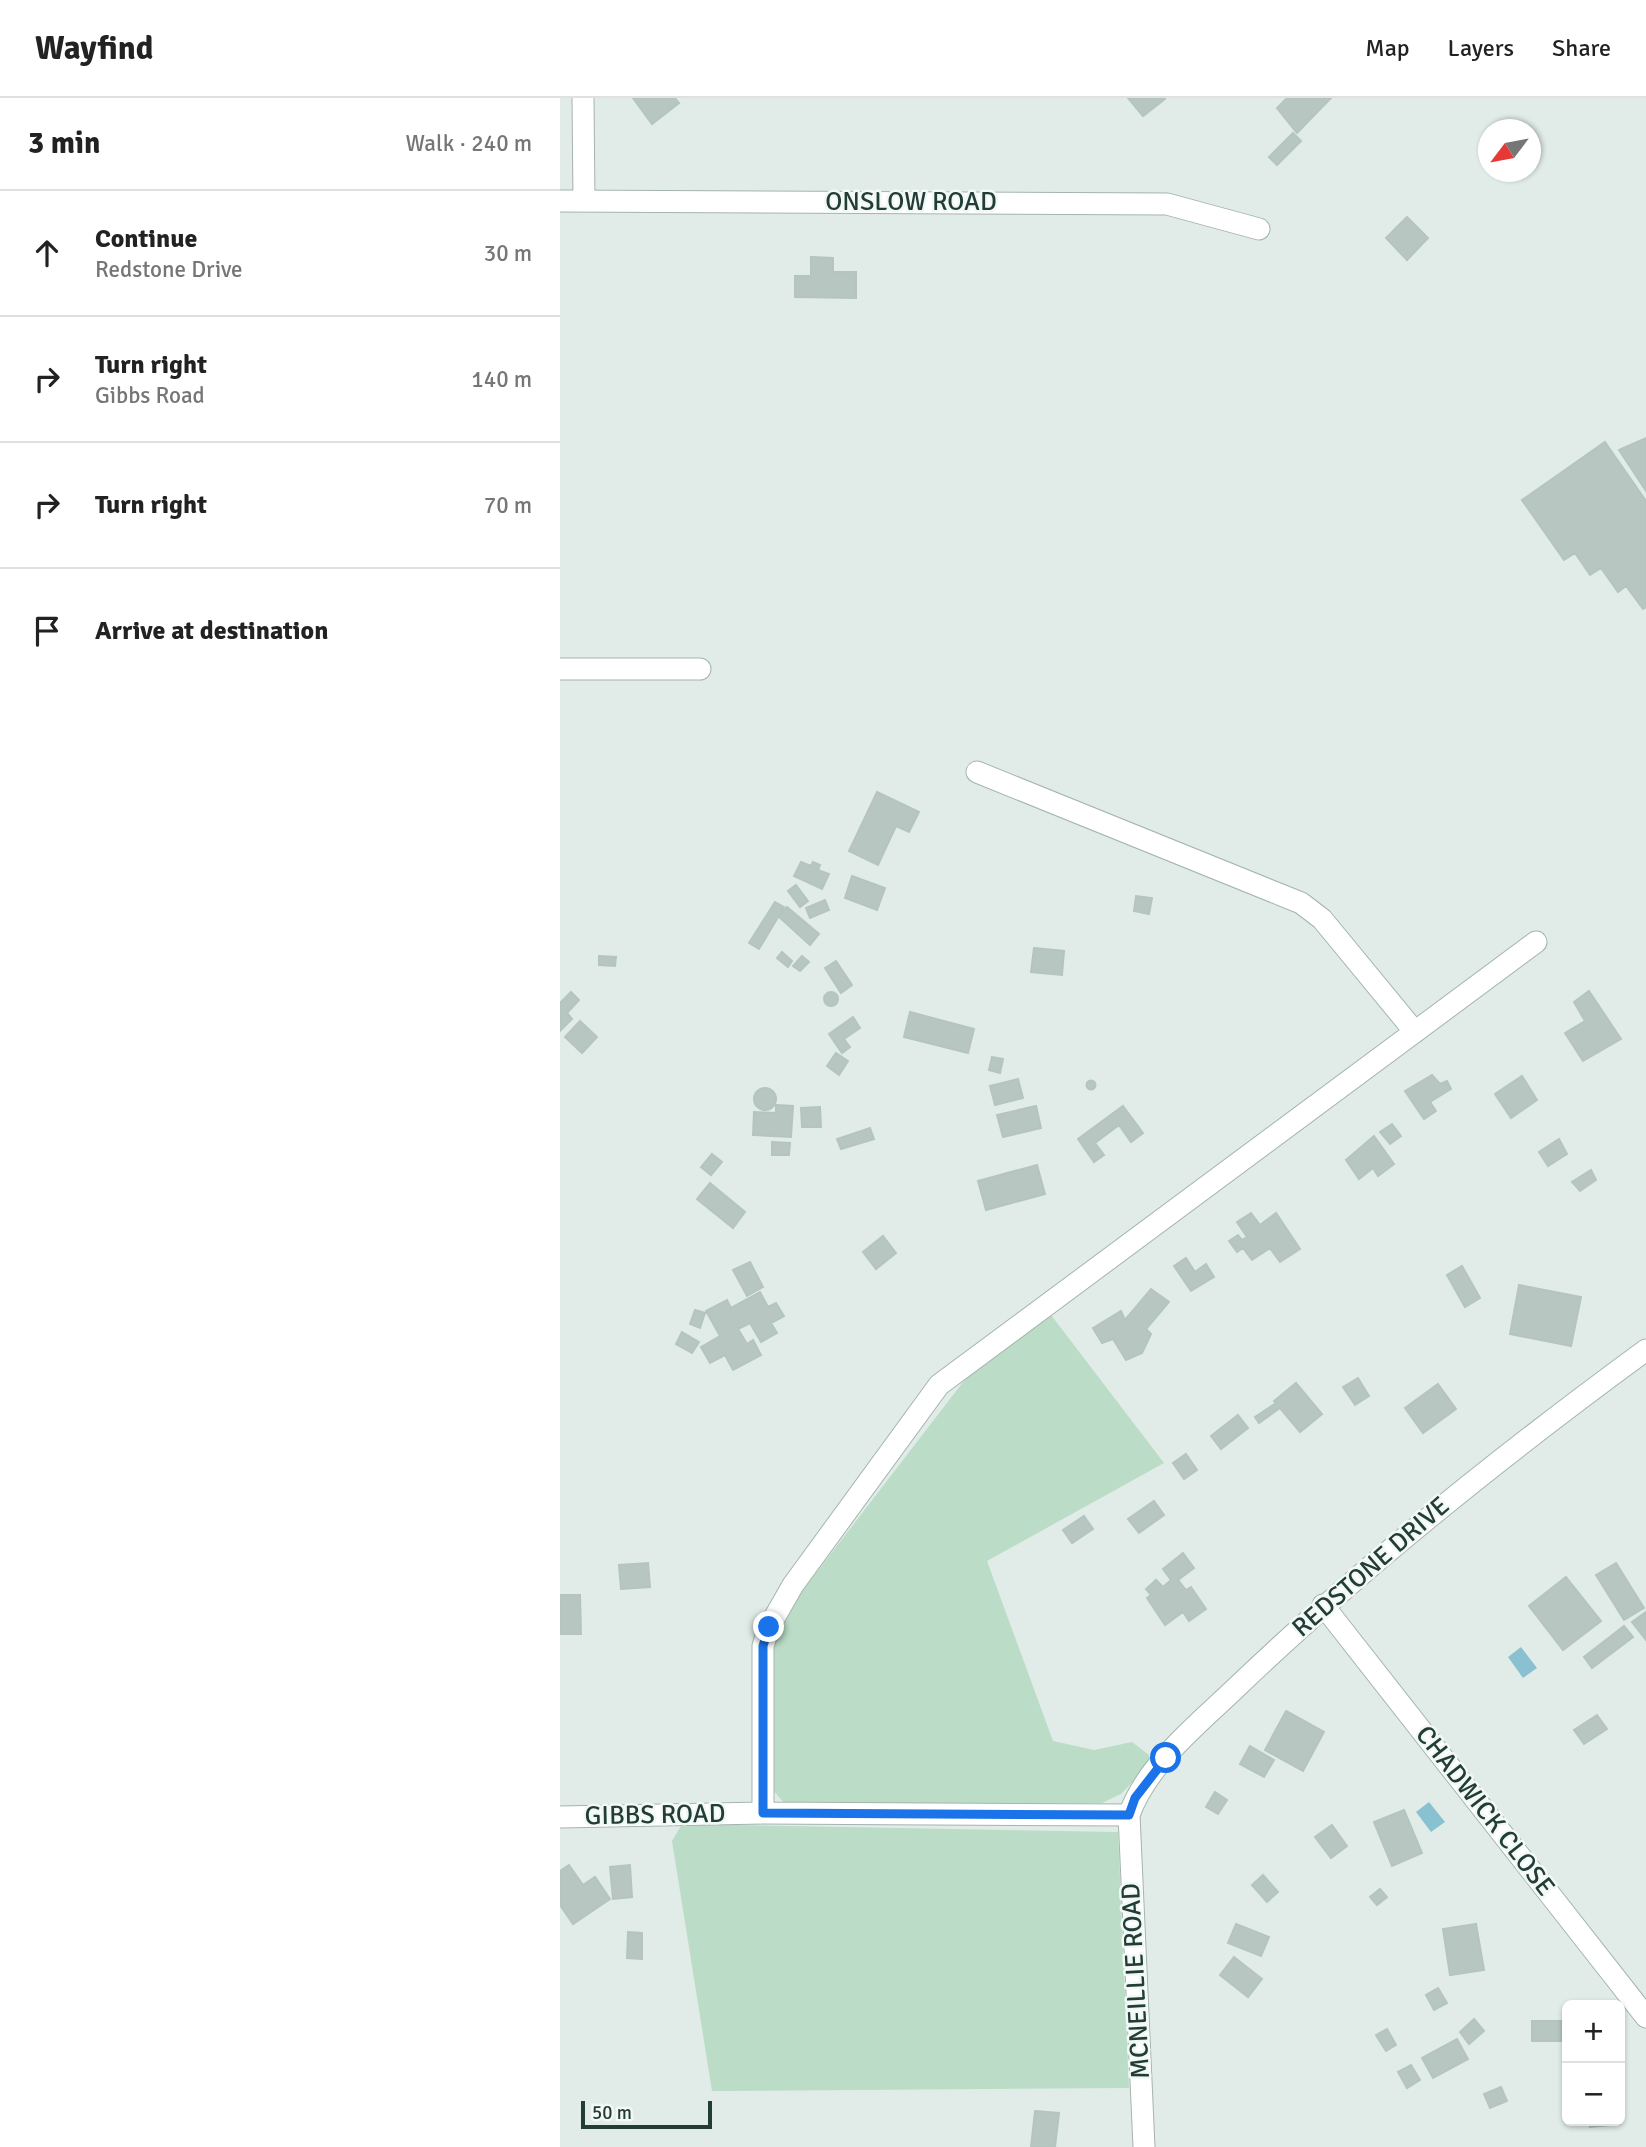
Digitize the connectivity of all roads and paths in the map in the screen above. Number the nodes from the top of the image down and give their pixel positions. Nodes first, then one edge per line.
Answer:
1 (583, 98) edge
2 (560, 201) edge
3 (584, 201) junction
4 (1259, 229) dead end
5 (560, 669) edge
6 (701, 669) dead end
7 (977, 772) dead end
8 (1536, 942) dead end
9 (1415, 1032) junction
10 (1646, 1350) edge
11 (1323, 1605) junction
12 (763, 1813) junction
13 (1129, 1815) junction
14 (560, 1817) edge
15 (1646, 2017) edge
16 (1144, 2147) edge

1 - 3 street
2 - 3 street, ONSLOW ROAD
3 - 4 street, ONSLOW ROAD
5 - 6 street
7 - 9 street
8 - 9 street
9 - 12 street
10 - 11 street, REDSTONE DRIVE
11 - 13 street, REDSTONE DRIVE
11 - 15 street, CHADWICK CLOSE
12 - 13 street, GIBBS ROAD
12 - 14 street, GIBBS ROAD
13 - 16 street, MCNEILLIE ROAD

